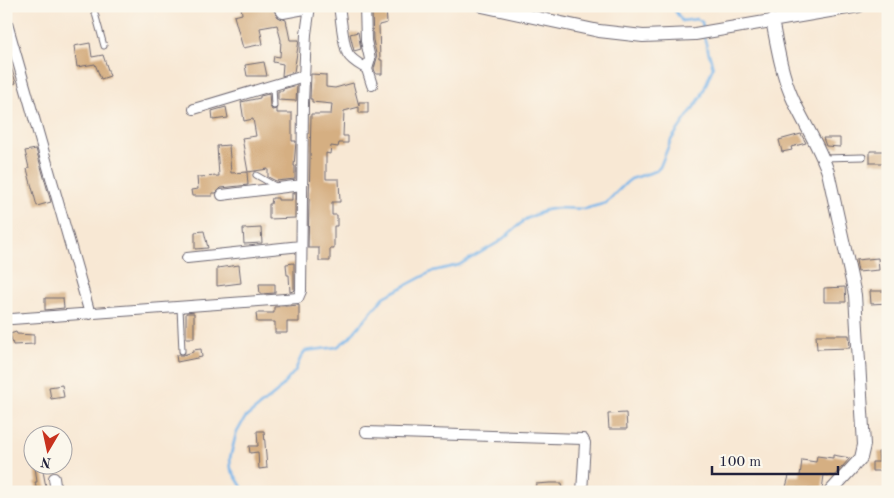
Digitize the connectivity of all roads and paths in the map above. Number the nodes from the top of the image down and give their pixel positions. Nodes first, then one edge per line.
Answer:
1 (93, 6) edge
2 (278, 6) edge
3 (339, 6) edge
4 (365, 6) edge
5 (482, 6) edge
6 (859, 6) edge
7 (310, 7) edge
8 (6, 20) edge
9 (772, 20) junction
10 (104, 46) dead end
11 (367, 69) junction
12 (304, 76) junction
13 (372, 84) dead end
14 (273, 86) junction
15 (274, 106) dead end
16 (194, 109) dead end
17 (863, 156) dead end
18 (824, 158) junction
19 (256, 175) dead end
20 (302, 185) junction
21 (277, 188) junction
22 (222, 195) dead end
23 (301, 246) junction
24 (187, 258) dead end
25 (180, 308) junction
26 (90, 314) junction
27 (12, 319) dead end
28 (182, 351) dead end
29 (366, 432) dead end
30 (54, 478) dead end
31 (56, 492) edge
32 (582, 492) edge
33 (830, 492) edge

1 - 10 lane
2 - 7 street
3 - 11 street
4 - 11 street
5 - 9 street
6 - 9 street
7 - 12 street
8 - 26 street
9 - 18 street
11 - 13 street
12 - 14 street
12 - 20 street
14 - 15 lane
14 - 16 street
17 - 18 lane
18 - 33 street
19 - 21 lane
20 - 21 street
20 - 23 street
21 - 22 street
23 - 24 street
23 - 25 street
25 - 26 street
25 - 28 lane
26 - 27 street
29 - 32 street
30 - 31 street

